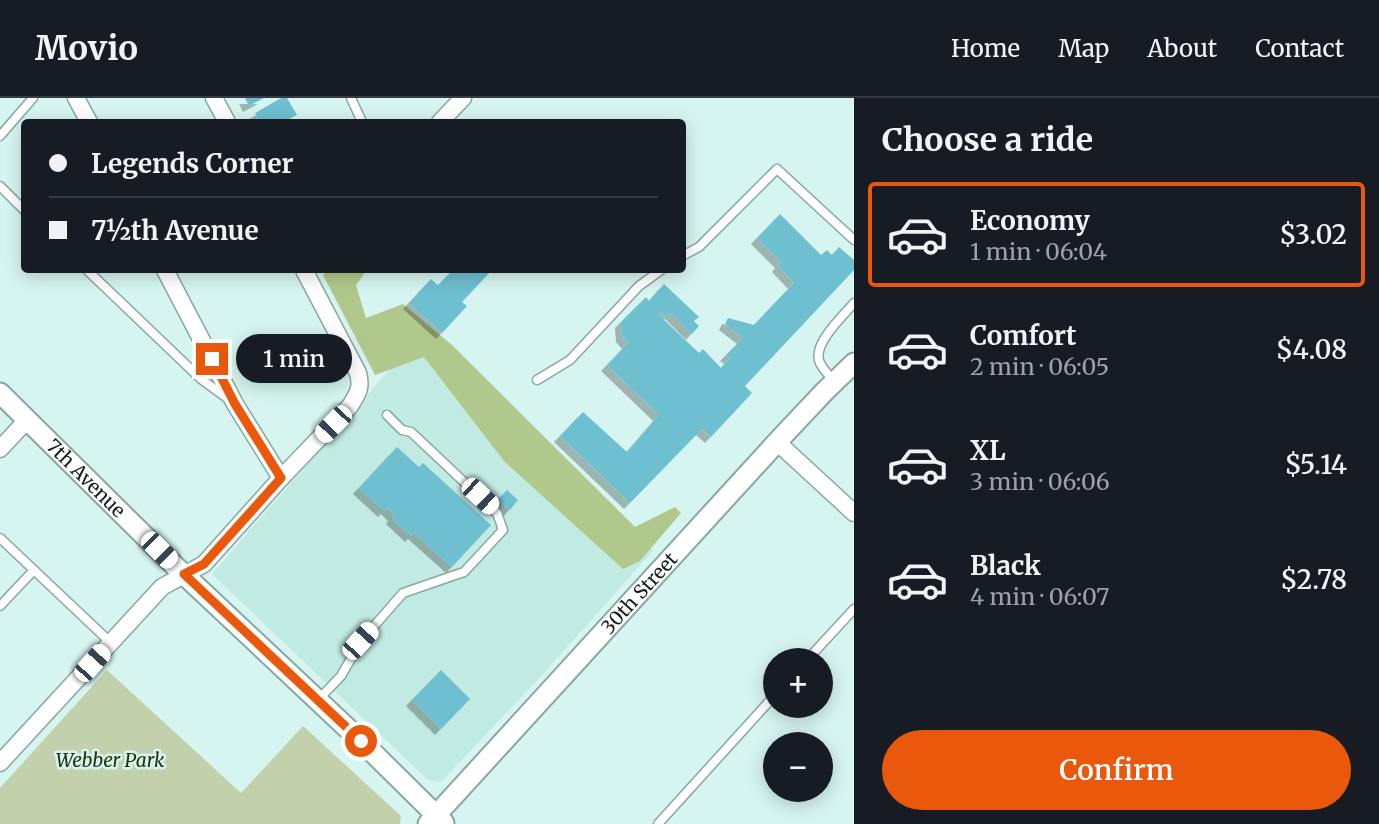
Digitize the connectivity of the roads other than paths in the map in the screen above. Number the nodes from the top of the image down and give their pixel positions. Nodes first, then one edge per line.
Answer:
1 (33, 98) edge
2 (76, 98) edge
3 (214, 98) edge
4 (351, 98) edge
5 (463, 98) edge
6 (87, 119) edge
7 (225, 119) edge
8 (361, 119) edge
9 (443, 119) edge
10 (0, 136) edge
11 (0, 186) edge
12 (21, 207) edge
13 (854, 240) edge
14 (686, 254) edge
15 (90, 273) edge
16 (167, 273) edge
17 (306, 273) edge
18 (657, 273) edge
19 (854, 303) edge
20 (853, 365) edge
21 (537, 380) dead end
22 (834, 382) junction
23 (0, 393) edge
24 (235, 404) junction
25 (387, 415) dead end
26 (27, 420) junction
27 (777, 442) junction
28 (0, 449) edge
29 (281, 478) junction
30 (854, 513) edge
31 (0, 538) edge
32 (34, 570) junction
33 (184, 574) junction
34 (0, 606) edge
35 (854, 608) edge
36 (110, 642) junction
37 (818, 648) edge
38 (317, 701) junction
39 (763, 708) edge
40 (0, 763) edge
41 (437, 821) edge
42 (658, 824) edge

1 - 10 lane
2 - 6 street
3 - 7 street
4 - 8 lane
5 - 9 street
11 - 12 lane
13 - 14 lane
15 - 24 lane
16 - 24 street
17 - 29 street
18 - 21 lane
19 - 22 lane
20 - 22 street, 30th Street
22 - 27 street, 30th Street
23 - 26 street, 7th Avenue
24 - 29 street
25 - 38 lane
26 - 28 street
26 - 33 street, 7th Avenue
27 - 30 street
27 - 41 street, 30th Street
29 - 33 street
31 - 32 lane
32 - 34 lane
32 - 36 lane
33 - 36 street
33 - 38 street, 7th Avenue
35 - 37 lane
36 - 40 street
38 - 41 street, 7th Avenue
39 - 42 lane

